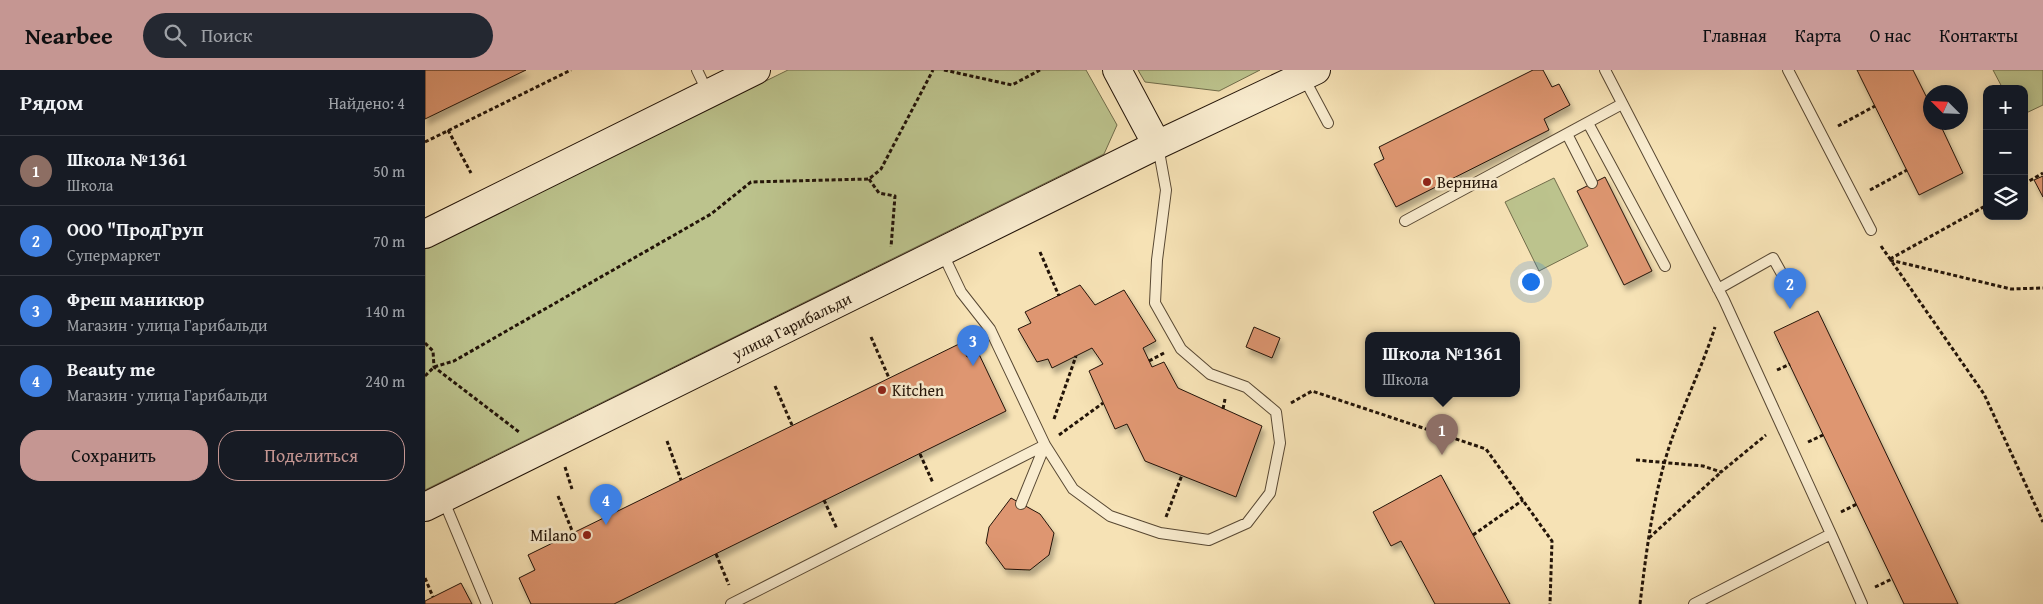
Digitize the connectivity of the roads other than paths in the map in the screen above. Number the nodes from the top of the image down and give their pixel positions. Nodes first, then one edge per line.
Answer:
1 (756, 70) edge
2 (1117, 70) edge
3 (1605, 70) edge
4 (1788, 70) edge
5 (1310, 73) edge
6 (702, 82) edge
7 (1622, 104) junction
8 (1328, 123) dead end
9 (1588, 123) junction
10 (1567, 134) junction
11 (1157, 145) junction
12 (1592, 183) dead end
13 (1405, 220) dead end
14 (1871, 230) road end
15 (425, 234) edge
16 (942, 251) junction
17 (1665, 266) dead end
18 (1717, 289) junction
19 (1792, 292) dead end
20 (1045, 445) junction
21 (434, 503) edge
22 (1021, 504) dead end
23 (1831, 534) junction
24 (733, 603) edge
25 (487, 604) edge
26 (1694, 604) edge
27 (1861, 604) edge

1 - 6 street
2 - 11 street
3 - 7 lane
4 - 14 lane
5 - 8 lane
5 - 11 street, улица Гарибальди
6 - 15 street
7 - 9 lane
7 - 18 lane
9 - 10 lane
9 - 17 lane
10 - 12 lane
10 - 13 lane
11 - 16 street, улица Гарибальди
11 - 20 lane
16 - 20 lane
16 - 21 street, улица Гарибальди
18 - 19 lane
18 - 23 lane
20 - 22 lane
20 - 24 lane
21 - 25 lane
23 - 26 lane
23 - 27 lane

